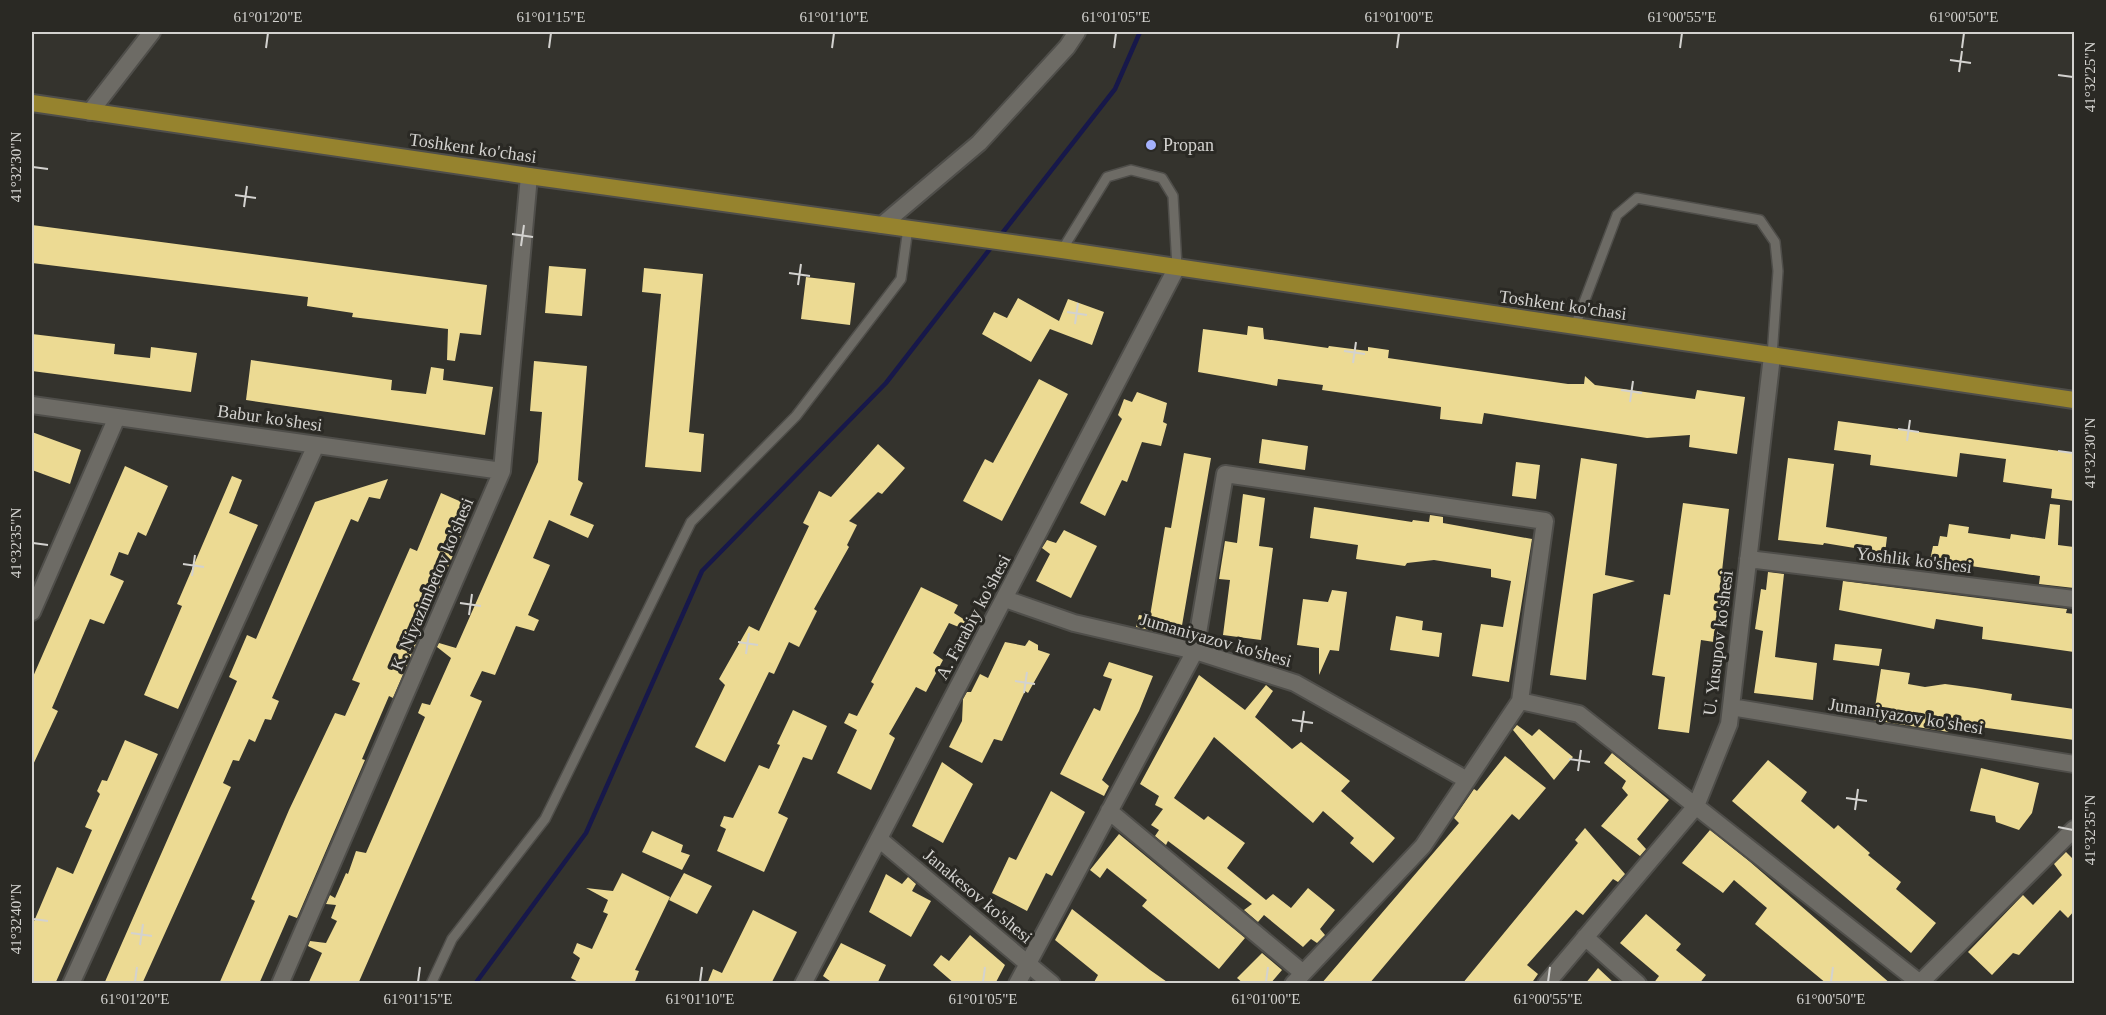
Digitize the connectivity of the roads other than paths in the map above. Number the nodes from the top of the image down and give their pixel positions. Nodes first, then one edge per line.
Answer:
1 (152, 32) edge
2 (1077, 32) edge
3 (32, 103) edge
4 (90, 112) junction
5 (528, 176) junction
6 (882, 225) junction
7 (909, 228) junction
8 (1053, 249) junction
9 (1177, 267) junction
10 (1575, 326) junction
11 (1772, 356) junction
12 (2074, 400) edge
13 (32, 405) edge
14 (117, 417) junction
15 (316, 445) junction
16 (502, 471) junction
17 (1748, 560) junction
18 (1005, 599) junction
19 (2074, 599) edge
20 (32, 612) edge
21 (1196, 651) junction
22 (1520, 701) junction
23 (1731, 707) junction
24 (2074, 764) edge
25 (1467, 780) junction
26 (1695, 806) junction
27 (1109, 812) junction
28 (2074, 829) edge
29 (879, 840) junction
30 (1585, 937) junction
31 (1028, 963) junction
32 (1298, 978) edge
33 (1920, 983) edge
34 (71, 984) edge
35 (280, 984) edge
36 (431, 984) edge
37 (803, 984) edge
38 (1017, 984) edge
39 (1052, 984) edge
40 (1546, 984) edge
41 (1638, 984) edge

1 - 4 street
2 - 6 street
3 - 4 highway, Toshkent ko'chasi
4 - 5 highway, Toshkent ko'chasi
5 - 6 highway, Toshkent ko'chasi
5 - 16 street, K. Niyazimbetov ko'shesi
6 - 7 highway, Toshkent ko'chasi
7 - 8 highway, Toshkent ko'chasi
7 - 36 lane
8 - 9 highway, Toshkent ko'chasi
8 - 9 lane
9 - 10 highway, Toshkent ko'chasi
9 - 18 street, A. Farabiy ko'shesi
10 - 11 highway, Toshkent ko'chasi
10 - 11 lane
11 - 12 highway, Toshkent ko'chasi
11 - 17 street, U. Yusupov ko'shesi
13 - 14 street, Babur ko'shesi
14 - 15 street, Babur ko'shesi
14 - 20 street
15 - 16 street, Babur ko'shesi
15 - 34 street
16 - 35 street, K. Niyazimbetov ko'shesi
17 - 19 street, Yoshlik ko'shesi
17 - 23 street, U. Yusupov ko'shesi
18 - 21 street, Jumaniyazov ko'shesi
18 - 29 street, A. Farabiy ko'shesi
21 - 22 street
21 - 25 street, Jumaniyazov ko'shesi
21 - 27 street
22 - 25 street
22 - 26 street
23 - 24 street, Jumaniyazov ko'shesi
23 - 26 street, U. Yusupov ko'shesi
25 - 32 street
26 - 30 street, U. Yusupov ko'shesi
26 - 33 street
27 - 31 street
27 - 32 street
28 - 33 street
29 - 31 street, Janakesov ko'shesi
29 - 37 street, A. Farabiy ko'shesi
30 - 40 street, U. Yusupov ko'shesi
30 - 41 street
31 - 38 street
31 - 39 street, Janakesov ko'shesi

